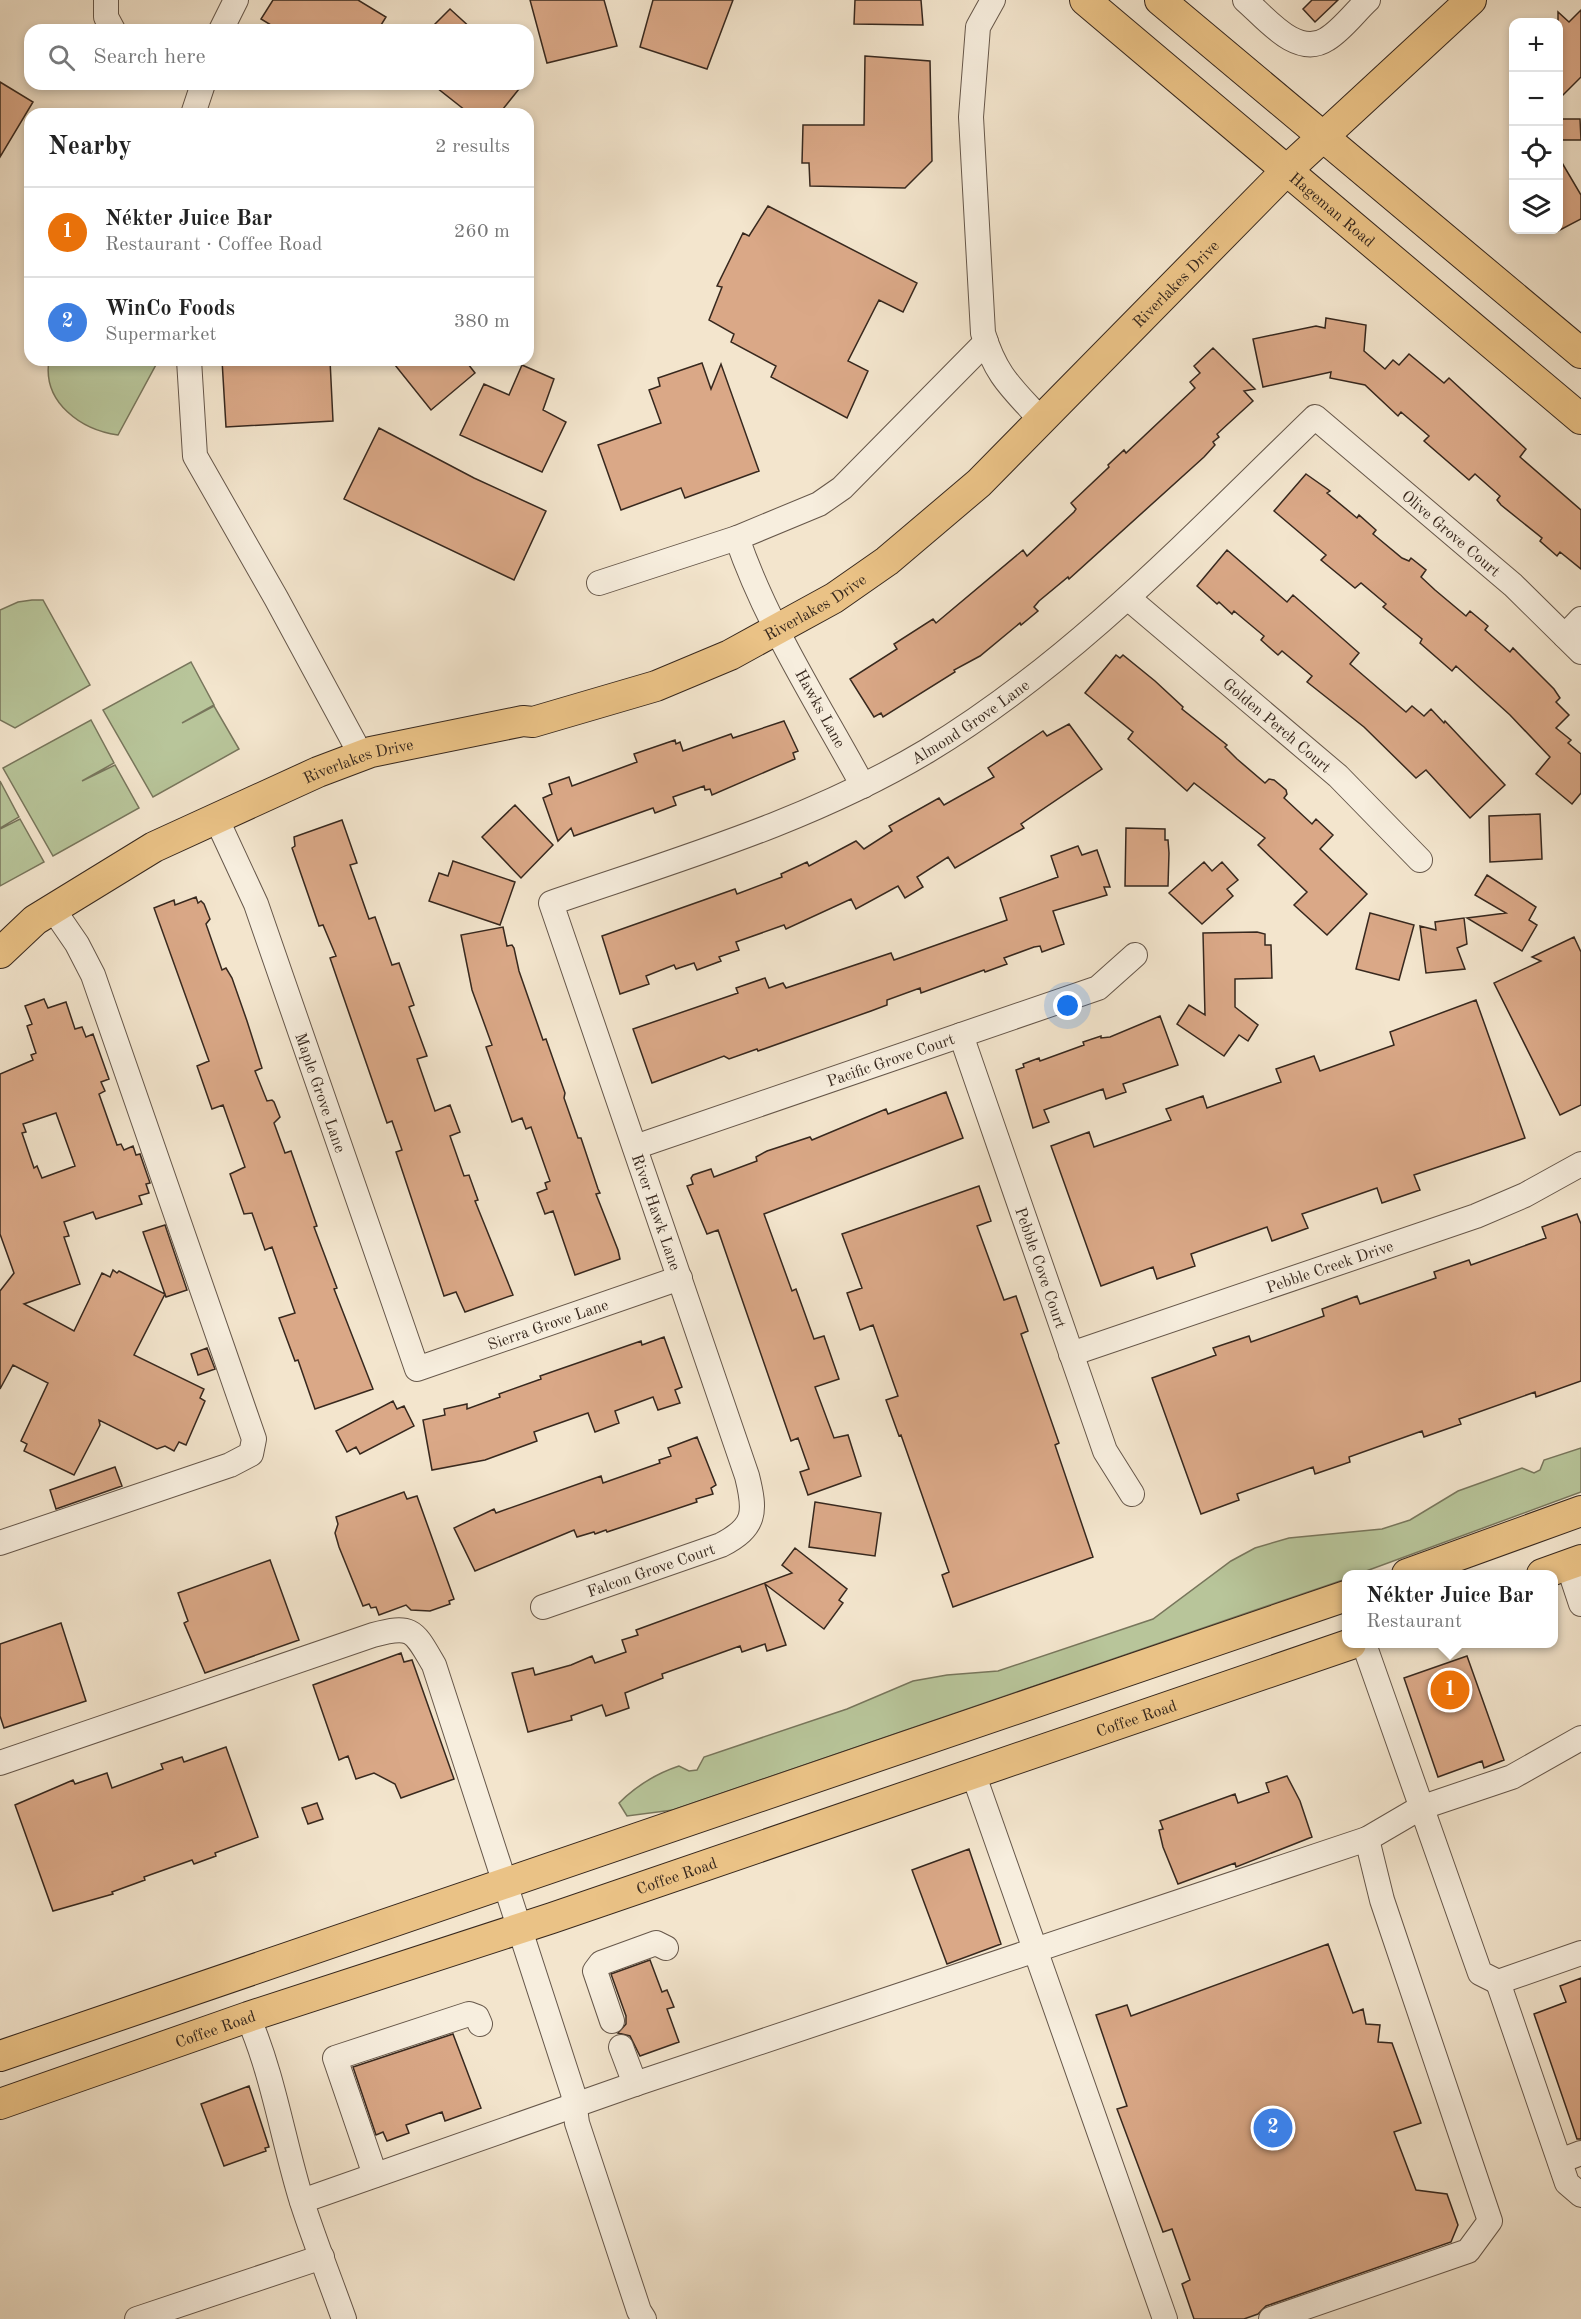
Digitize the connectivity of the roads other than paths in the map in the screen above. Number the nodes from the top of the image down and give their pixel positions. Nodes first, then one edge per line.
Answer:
1 (106, 0) edge
2 (236, 0) edge
3 (993, 0) edge
4 (1085, 0) edge
5 (1160, 0) edge
6 (1245, 0) edge
7 (1368, 0) edge
8 (1471, 0) edge
9 (110, 24) edge
10 (224, 24) edge
11 (1323, 138) junction
12 (1287, 170) junction
13 (986, 342) junction
14 (1581, 353) edge
15 (189, 366) edge
16 (1315, 417) joint
17 (1581, 419) edge
18 (1041, 420) junction
19 (737, 538) junction
20 (599, 583) dead end
21 (1128, 598) junction
22 (778, 630) junction
23 (1576, 636) edge
24 (361, 755) junction
25 (863, 786) junction
26 (217, 820) junction
27 (1420, 860) dead end
28 (551, 903) joint
29 (53, 909) junction
30 (0, 953) edge
31 (1135, 956) dead end
32 (962, 1035) junction
33 (635, 1147) junction
34 (1581, 1164) edge
35 (680, 1278) junction
36 (1071, 1354) junction
37 (417, 1369) joint
38 (1132, 1494) dead end
39 (1581, 1511) edge
40 (750, 1521) joint
41 (0, 1543) edge
42 (1563, 1567) edge
43 (1421, 1570) edge
44 (1342, 1598) edge
45 (1581, 1604) edge
46 (543, 1607) dead end
47 (1342, 1647) edge
48 (1365, 1648) edge
49 (1581, 1738) edge
50 (0, 1763) edge
51 (973, 1773) junction
52 (1420, 1808) junction
53 (1367, 1839) junction
54 (506, 1884) junction
55 (519, 1929) junction
56 (666, 1948) dead end
57 (1035, 1951) junction
58 (1581, 1953) edge
59 (1498, 1982) junction
60 (248, 2017) junction
61 (612, 2021) dead end
62 (480, 2024) dead end
63 (621, 2047) dead end
64 (0, 2056) edge
65 (635, 2084) junction
66 (0, 2104) edge
67 (574, 2105) junction
68 (1570, 2157) edge
69 (375, 2175) junction
70 (1581, 2195) edge
71 (302, 2201) junction
72 (322, 2257) junction
73 (136, 2319) edge
74 (344, 2319) edge
75 (644, 2319) edge
76 (1165, 2319) edge
77 (1271, 2319) edge

1 - 9 street
2 - 10 street
3 - 13 street
4 - 12 main road, Hageman Road
5 - 11 main road
6 - 7 street
8 - 11 main road, Riverlakes Drive
11 - 12 main road, Riverlakes Drive
11 - 14 main road
12 - 17 main road, Hageman Road
12 - 18 main road, Riverlakes Drive
13 - 18 street
13 - 19 street
15 - 24 street
16 - 21 street, Almond Grove Lane
16 - 23 street, Olive Grove Court
18 - 22 main road, Riverlakes Drive
19 - 20 street
19 - 22 street, Hawks Lane
21 - 25 street, Almond Grove Lane
21 - 27 street, Golden Perch Court
22 - 24 main road, Riverlakes Drive
22 - 25 street, Hawks Lane
24 - 26 main road, Riverlakes Drive
25 - 28 street, Almond Grove Lane
26 - 29 main road, Riverlakes Drive
26 - 37 street, Maple Grove Lane
28 - 33 street, River Hawk Lane
29 - 30 main road, Riverlakes Drive
29 - 41 street
31 - 32 street, Pacific Grove Court
32 - 33 street, Pacific Grove Court
32 - 36 street, Pebble Cove Court
33 - 35 street, River Hawk Lane
34 - 36 street, Pebble Creek Drive
35 - 37 street, Sierra Grove Lane
35 - 40 street, River Hawk Lane
36 - 38 street, Pebble Cove Court
39 - 43 main road
40 - 46 street, Falcon Grove Court
42 - 45 street
44 - 54 main road
47 - 51 main road, Coffee Road
48 - 52 street
49 - 52 street
50 - 54 street
51 - 55 main road, Coffee Road
51 - 57 street
52 - 53 street
52 - 59 street
53 - 57 street
53 - 77 street
54 - 55 street
54 - 64 main road
55 - 60 main road, Coffee Road
55 - 67 street
56 - 61 street
57 - 65 street
57 - 76 street
58 - 59 street
59 - 68 street
60 - 66 main road, Coffee Road
60 - 71 street
62 - 69 street
63 - 65 street
65 - 67 street
67 - 69 street
67 - 75 street
68 - 70 street
69 - 71 street
71 - 72 street
72 - 73 street
72 - 74 street

